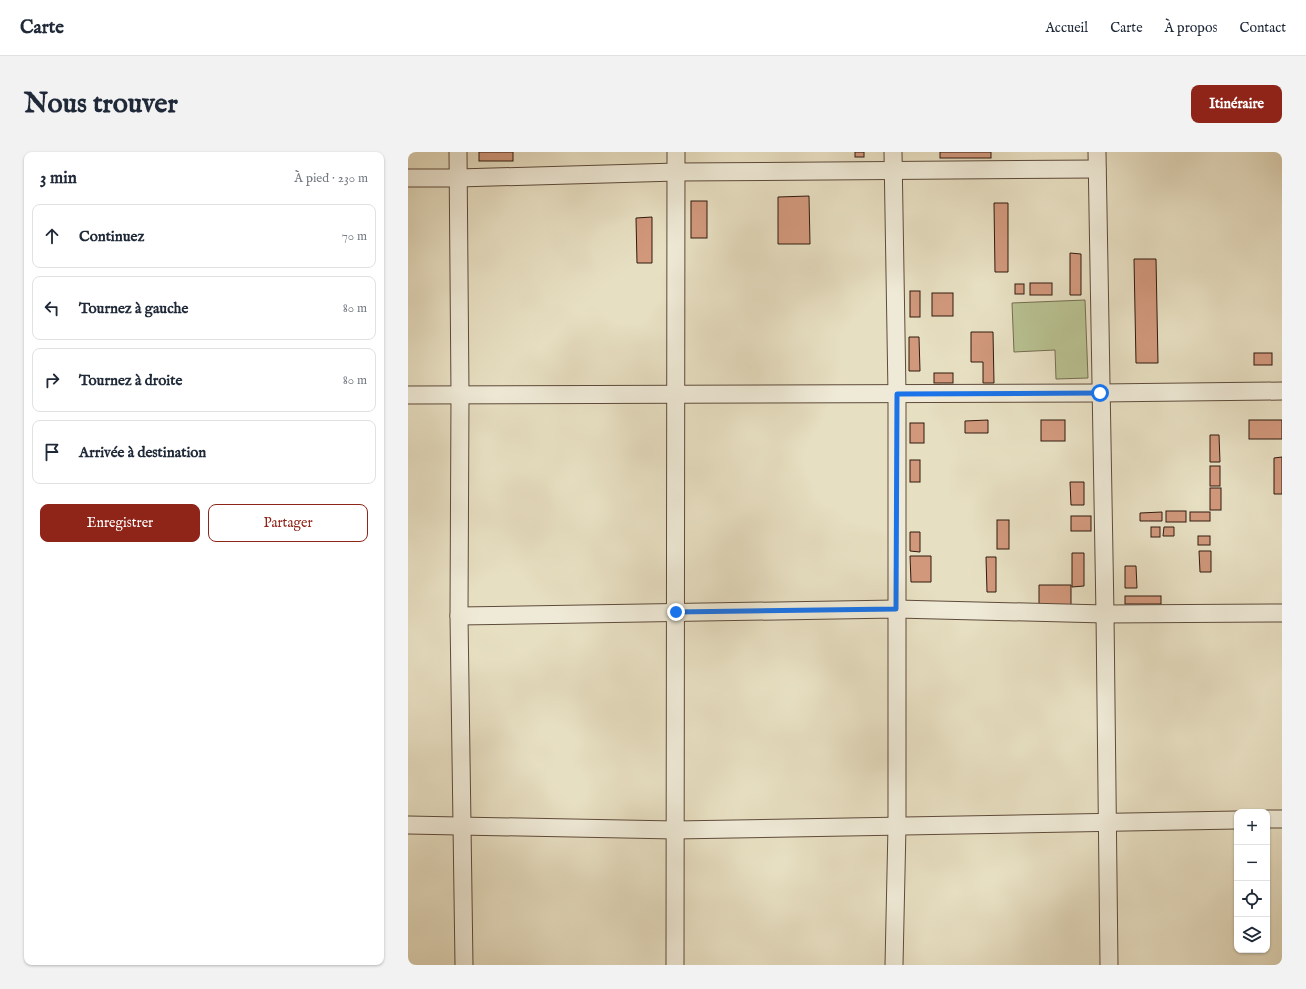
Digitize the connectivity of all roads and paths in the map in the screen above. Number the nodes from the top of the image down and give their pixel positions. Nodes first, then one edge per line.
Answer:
1 (458, 152) edge
2 (676, 152) edge
3 (893, 152) edge
4 (1097, 160) edge
5 (894, 170) junction
6 (677, 172) junction
7 (408, 178) edge
8 (458, 178) junction
9 (1282, 391) edge
10 (1100, 393) junction
11 (460, 394) junction
12 (676, 394) junction
13 (897, 394) junction
14 (408, 395) edge
15 (896, 609) junction
16 (676, 612) junction
17 (1282, 613) edge
18 (1105, 614) junction
19 (459, 616) junction
20 (1270, 819) edge
21 (1282, 819) edge
22 (1234, 820) edge
23 (1107, 822) junction
24 (408, 825) edge
25 (462, 825) junction
26 (898, 826) junction
27 (675, 830) junction
28 (464, 965) edge
29 (675, 965) edge
30 (894, 965) edge
31 (1109, 965) edge

1 - 8 street
2 - 6 street
3 - 5 street
4 - 5 street
4 - 10 street
5 - 6 street
5 - 13 street
6 - 8 street
6 - 12 street
7 - 8 street
8 - 11 street
9 - 10 street
10 - 13 street
10 - 18 street
11 - 12 street
11 - 14 street
11 - 19 street
12 - 13 street
12 - 16 street
13 - 15 street
15 - 16 street
15 - 18 street
15 - 26 street
16 - 19 street
16 - 27 street
17 - 18 street
18 - 23 street
19 - 25 street
20 - 21 street
22 - 23 street
23 - 26 street
23 - 31 street
24 - 25 street
25 - 27 street
25 - 28 street
26 - 27 street
26 - 30 street
27 - 29 street

